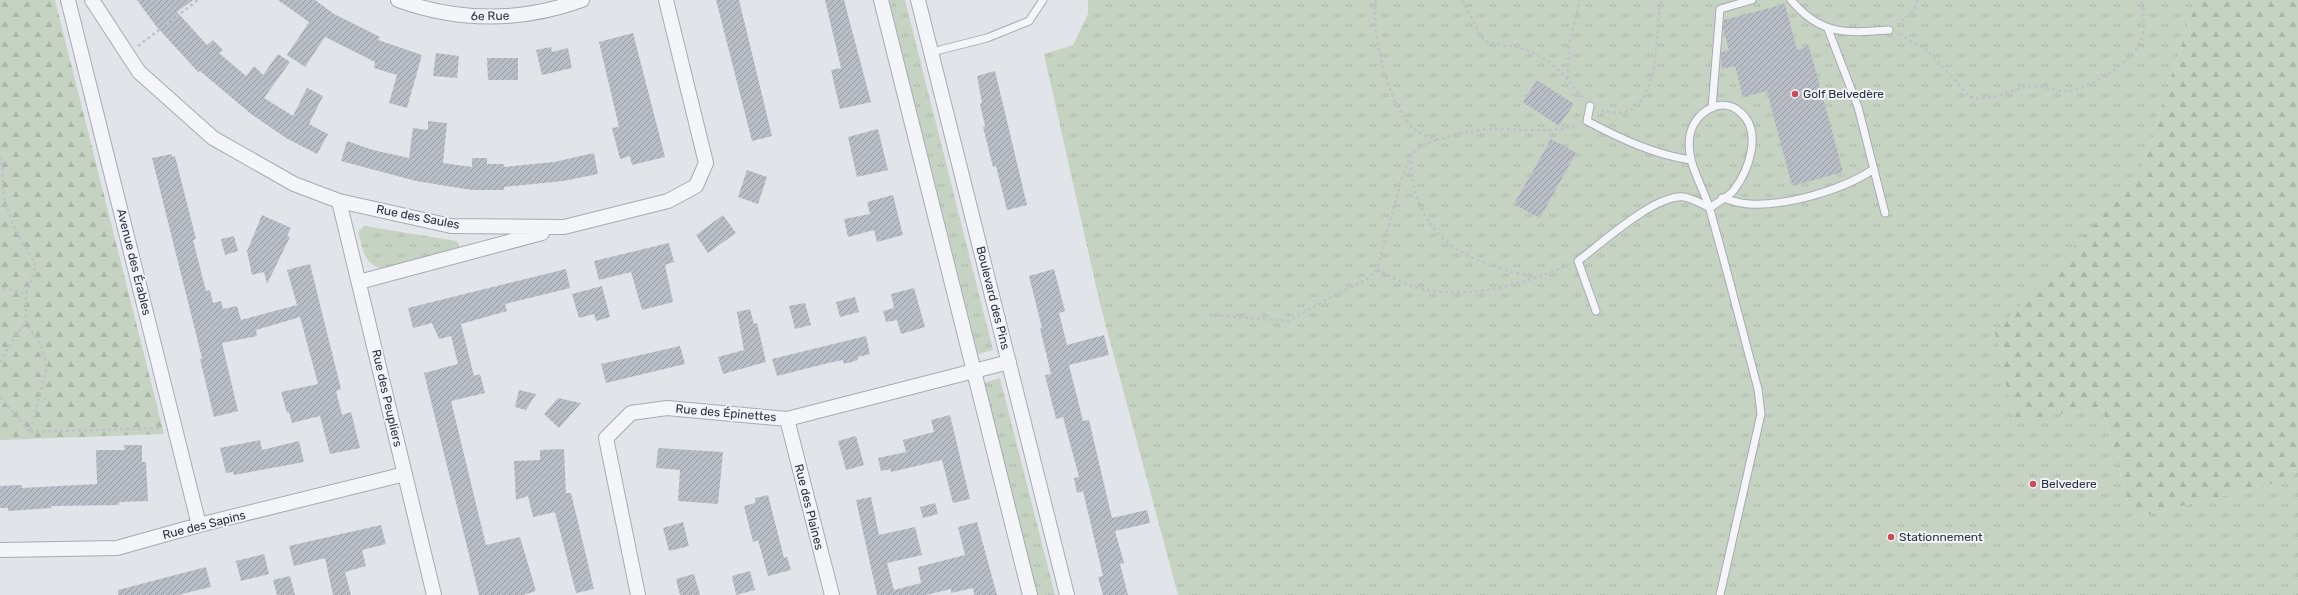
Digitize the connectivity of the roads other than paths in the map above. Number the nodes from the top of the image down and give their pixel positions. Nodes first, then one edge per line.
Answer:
1 (68, 0) edge
2 (92, 0) edge
3 (398, 0) edge
4 (582, 0) edge
5 (666, 0) edge
6 (881, 0) edge
7 (918, 0) edge
8 (1043, 0) edge
9 (1752, 0) edge
10 (1791, 0) edge
11 (1828, 29) junction
12 (1889, 30) road end
13 (932, 52) junction
14 (1590, 106) road end
15 (1712, 108) junction
16 (1691, 160) junction
17 (1874, 169) junction
18 (1722, 198) junction
19 (339, 201) junction
20 (1710, 208) junction
21 (1885, 212) dead end
22 (564, 227) junction
23 (359, 282) junction
24 (1596, 311) dead end
25 (1009, 362) junction
26 (974, 372) junction
27 (787, 419) junction
28 (405, 474) junction
29 (199, 525) junction
30 (0, 550) edge
31 (434, 595) edge
32 (638, 595) edge
33 (832, 595) edge
34 (1030, 595) edge
35 (1068, 595) edge
36 (1720, 595) edge

1 - 29 street, Avenue des Érables
2 - 19 street, Rue des Saules
3 - 4 street, 6e Rue
5 - 22 street, Rue des Saules
6 - 26 street
7 - 13 street, Boulevard des Pins
8 - 13 lane
9 - 15 lane
10 - 11 lane
11 - 12 lane
11 - 17 lane
13 - 25 street, Boulevard des Pins
14 - 16 lane
15 - 16 lane
15 - 18 lane
16 - 20 lane
17 - 18 lane
17 - 21 lane
18 - 20 lane
19 - 22 street, Rue des Saules
19 - 23 street, Rue des Peupliers
20 - 24 lane
20 - 36 lane
22 - 23 street
23 - 28 street, Rue des Peupliers
25 - 26 street, Rue des Épinettes
25 - 35 street, Boulevard des Pins
26 - 27 street, Rue des Épinettes
26 - 34 street
27 - 32 street, Rue des Épinettes
27 - 33 street, Rue des Plaines
28 - 29 street, Rue des Sapins
28 - 31 street, Rue des Peupliers
29 - 30 street, Rue des Sapins

